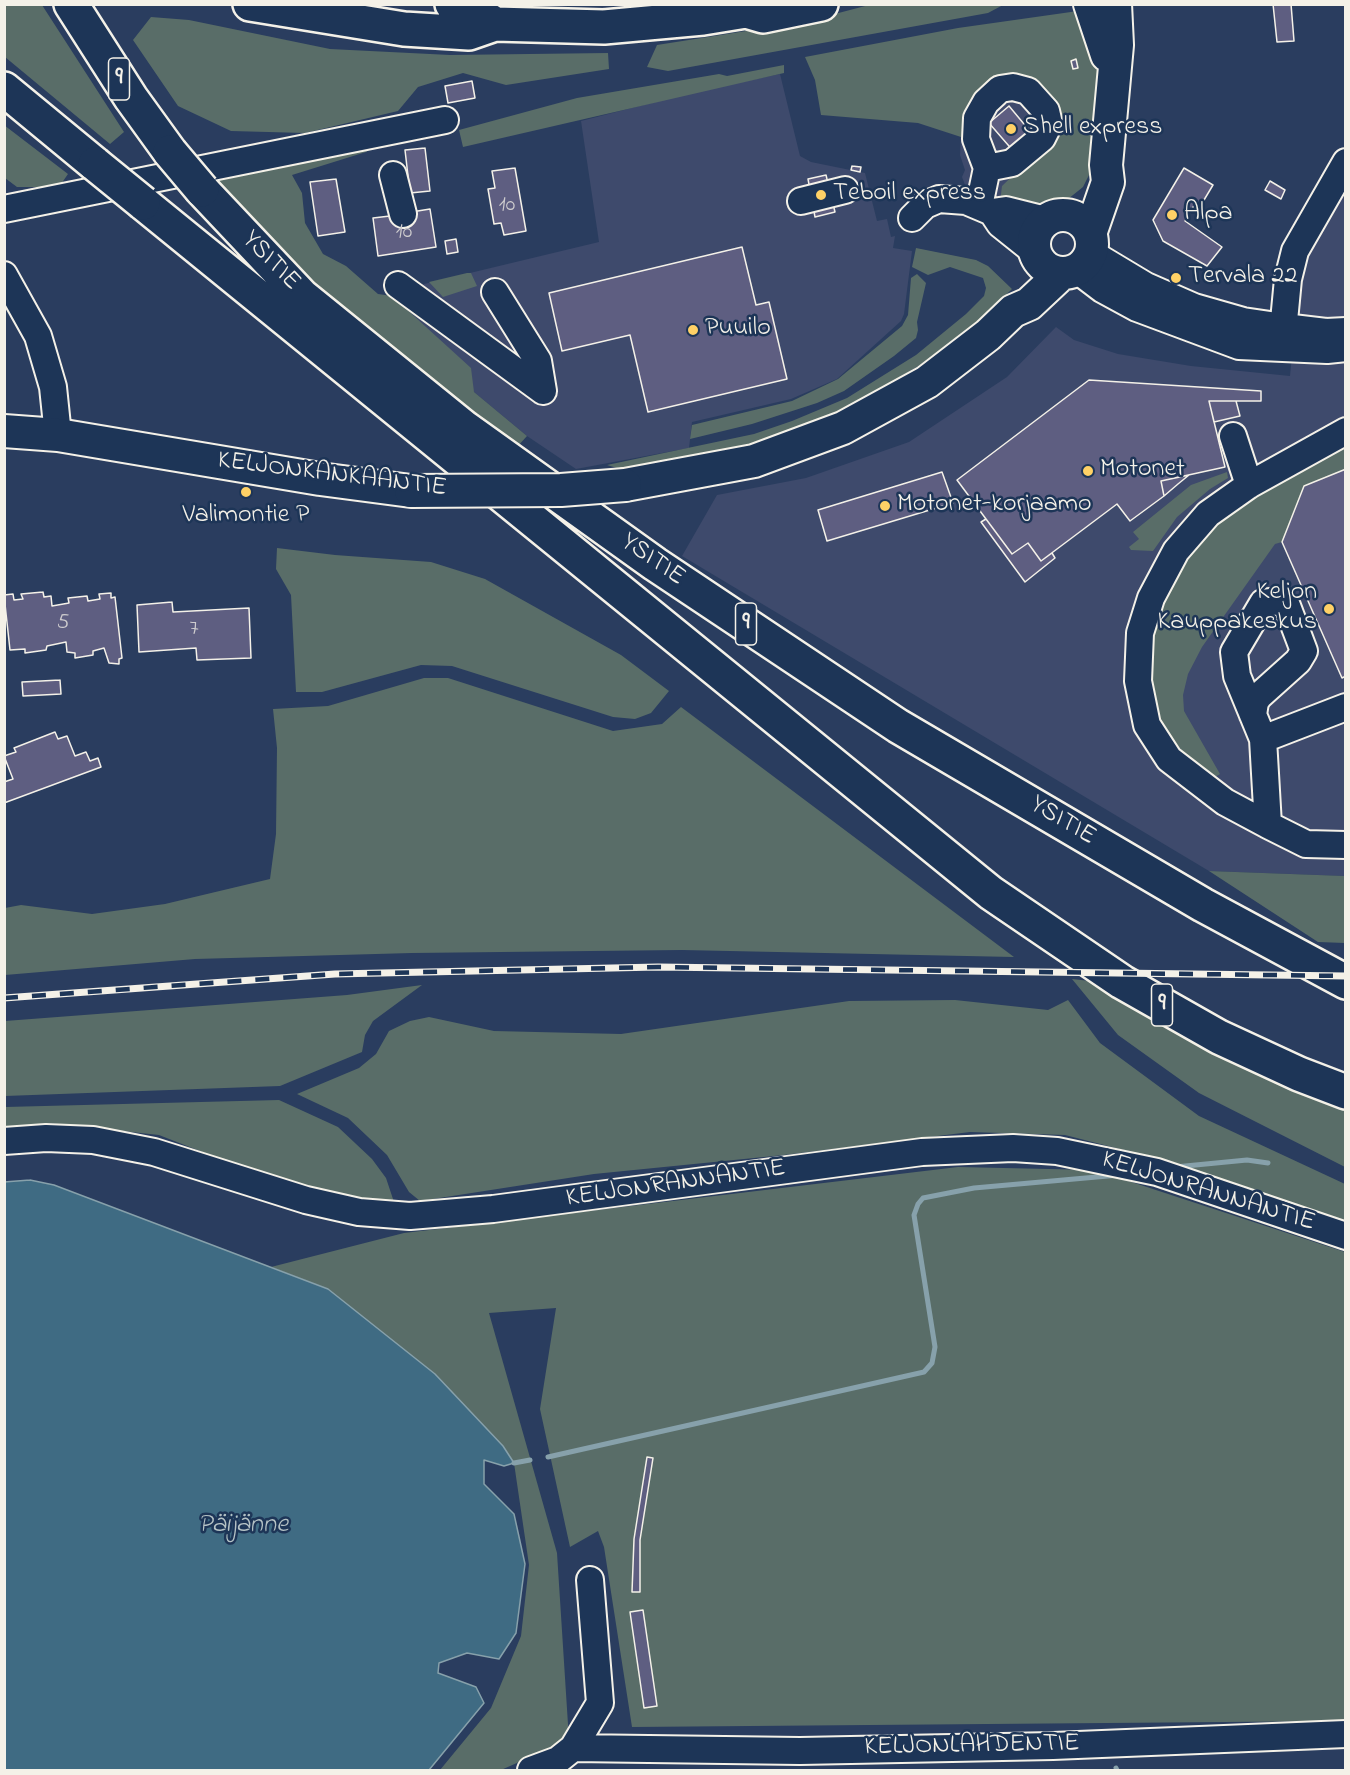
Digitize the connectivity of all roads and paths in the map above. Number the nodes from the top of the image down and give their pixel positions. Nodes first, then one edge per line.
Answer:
1 (71, 4) edge
2 (250, 4) edge
3 (452, 4) edge
4 (821, 4) edge
5 (1090, 4) edge
6 (1115, 4) edge
7 (750, 8) edge
8 (495, 24) junction
9 (1113, 66) junction
10 (4, 89) edge
11 (446, 120) dead end
12 (1346, 162) edge
13 (987, 168) dead end
14 (393, 175) dead end
15 (847, 198) dead end
16 (803, 208) dead end
17 (4, 209) edge
18 (985, 209) junction
19 (403, 214) dead end
20 (912, 218) dead end
21 (1063, 247) junction
22 (4, 275) edge
23 (398, 285) dead end
24 (495, 292) dead end
25 (1346, 331) edge
26 (1283, 338) junction
27 (1346, 348) edge
28 (4, 431) edge
29 (1346, 431) edge
30 (58, 435) junction
31 (1233, 436) dead end
32 (1249, 485) junction
33 (1346, 707) edge
34 (1268, 825) junction
35 (1346, 845) edge
36 (1346, 982) edge
37 (1346, 1092) edge
38 (4, 1141) edge
39 (1346, 1236) edge
40 (590, 1580) dead end
41 (1346, 1734) edge
42 (573, 1748) junction
43 (531, 1770) edge

1 - 36 highway, YSITIE / 9, bridge
2 - 8 highway
3 - 8 highway
4 - 7 highway
5 - 9 main road, KELJONKANKAANTIE
6 - 9 main road, KELJONKANKAANTIE
7 - 8 highway
9 - 21 main road, KELJONKANKAANTIE
10 - 37 highway, 9, bridge
11 - 17 street
12 - 26 street
13 - 18 street
14 - 19 street
15 - 16 street
18 - 20 street
18 - 21 street
18 - 21 street
21 - 26 street
21 - 30 main road, KELJONKANKAANTIE, bridge
22 - 30 street
23 - 24 street
25 - 26 street
26 - 27 street
28 - 30 main road, KELJONKANKAANTIE
29 - 32 street
31 - 32 street
32 - 34 street
33 - 34 street
34 - 35 street
38 - 39 street, KELJONRANNANTIE
40 - 42 street
41 - 42 street, KELJONLAHDENTIE
42 - 43 street

